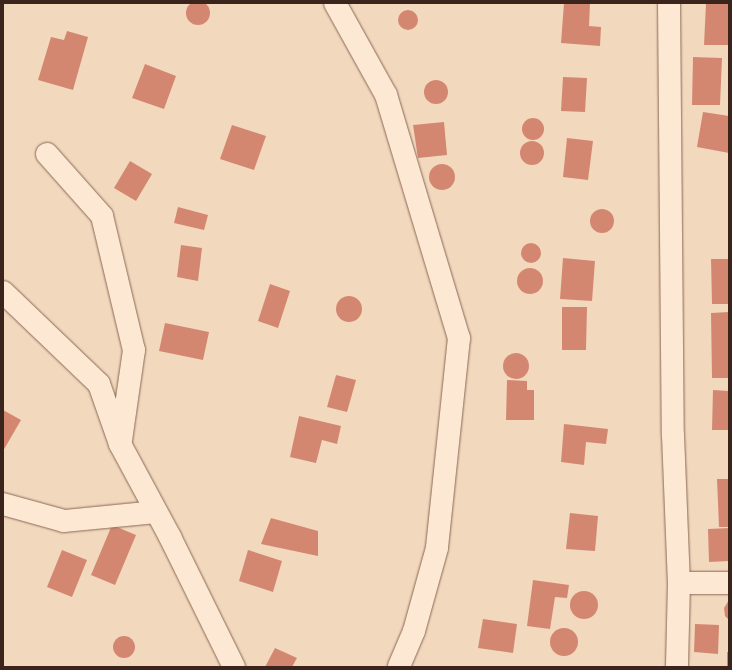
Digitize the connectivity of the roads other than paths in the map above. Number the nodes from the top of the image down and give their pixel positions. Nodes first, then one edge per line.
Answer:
1 (335, 3) edge
2 (669, 3) edge
3 (47, 154) dead end
4 (3, 292) edge
5 (120, 444) junction
6 (3, 504) edge
7 (156, 512) junction
8 (729, 582) edge
9 (680, 583) junction
10 (234, 667) edge
11 (399, 667) edge
12 (677, 667) edge

1 - 11 street
2 - 9 street
3 - 5 street
4 - 5 street
5 - 7 street
6 - 7 street
7 - 10 street
8 - 9 street
9 - 12 street

